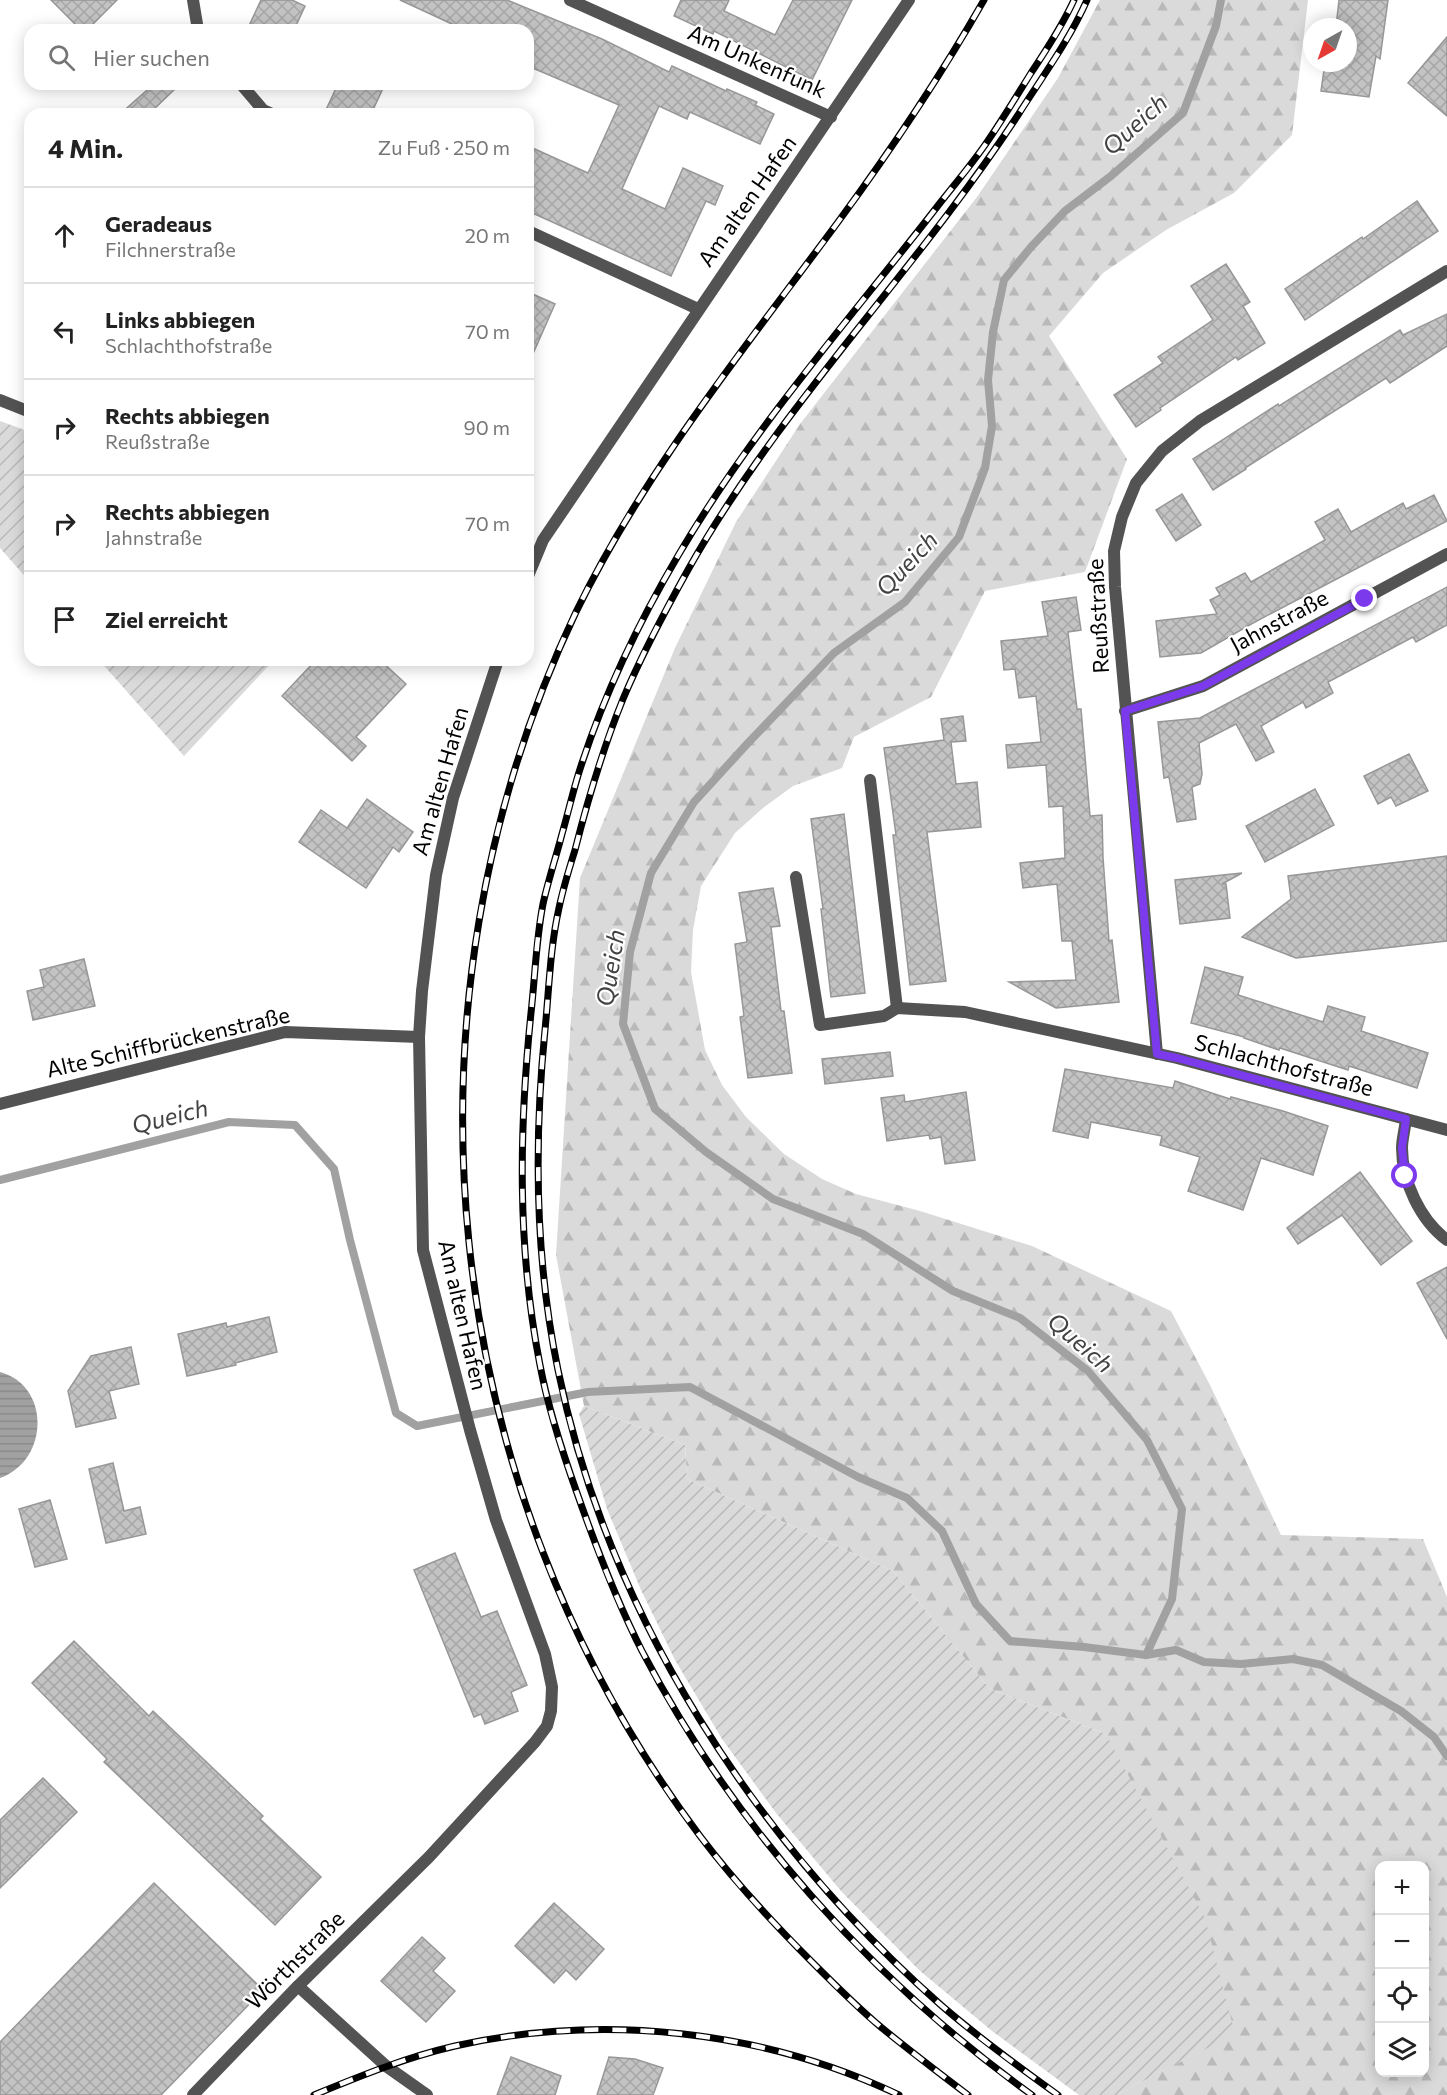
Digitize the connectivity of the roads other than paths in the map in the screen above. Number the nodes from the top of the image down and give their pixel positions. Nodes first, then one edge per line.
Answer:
1 (193, 0) edge
2 (570, 0) edge
3 (909, 0) edge
4 (197, 24) edge
5 (246, 90) edge
6 (261, 108) edge
7 (831, 117) junction
8 (534, 234) edge
9 (1447, 271) edge
10 (698, 309) junction
11 (0, 400) edge
12 (24, 410) edge
13 (1447, 554) edge
14 (534, 562) edge
15 (496, 666) edge
16 (1125, 711) junction
17 (870, 780) dead end
18 (796, 877) dead end
19 (897, 1008) junction
20 (419, 1036) junction
21 (1157, 1054) junction
22 (0, 1104) edge
23 (1406, 1119) junction
24 (1447, 1130) edge
25 (1447, 1240) edge
26 (429, 1857) joint
27 (298, 1986) junction
28 (193, 2095) edge
29 (427, 2095) edge

1 - 4 street
2 - 7 street, Am Unkenfunk
3 - 7 street, Am Unkenfunk
5 - 6 street
7 - 10 street, Am alten Hafen
8 - 10 street
9 - 16 street, Reußstraße
10 - 14 street, Am alten Hafen
11 - 12 street
13 - 16 street, Jahnstraße
15 - 20 street, Am alten Hafen
16 - 21 street, Reußstraße
17 - 19 street
18 - 19 street, Schlachthofstraße
19 - 21 street, Schlachthofstraße
20 - 22 street, Alte Schiffbrückenstraße
20 - 26 street, Am alten Hafen
21 - 23 street, Schlachthofstraße
23 - 24 street, Schlachthofstraße
23 - 25 street
26 - 27 street, Wörthstraße
27 - 28 street, Wörthstraße
27 - 29 street

